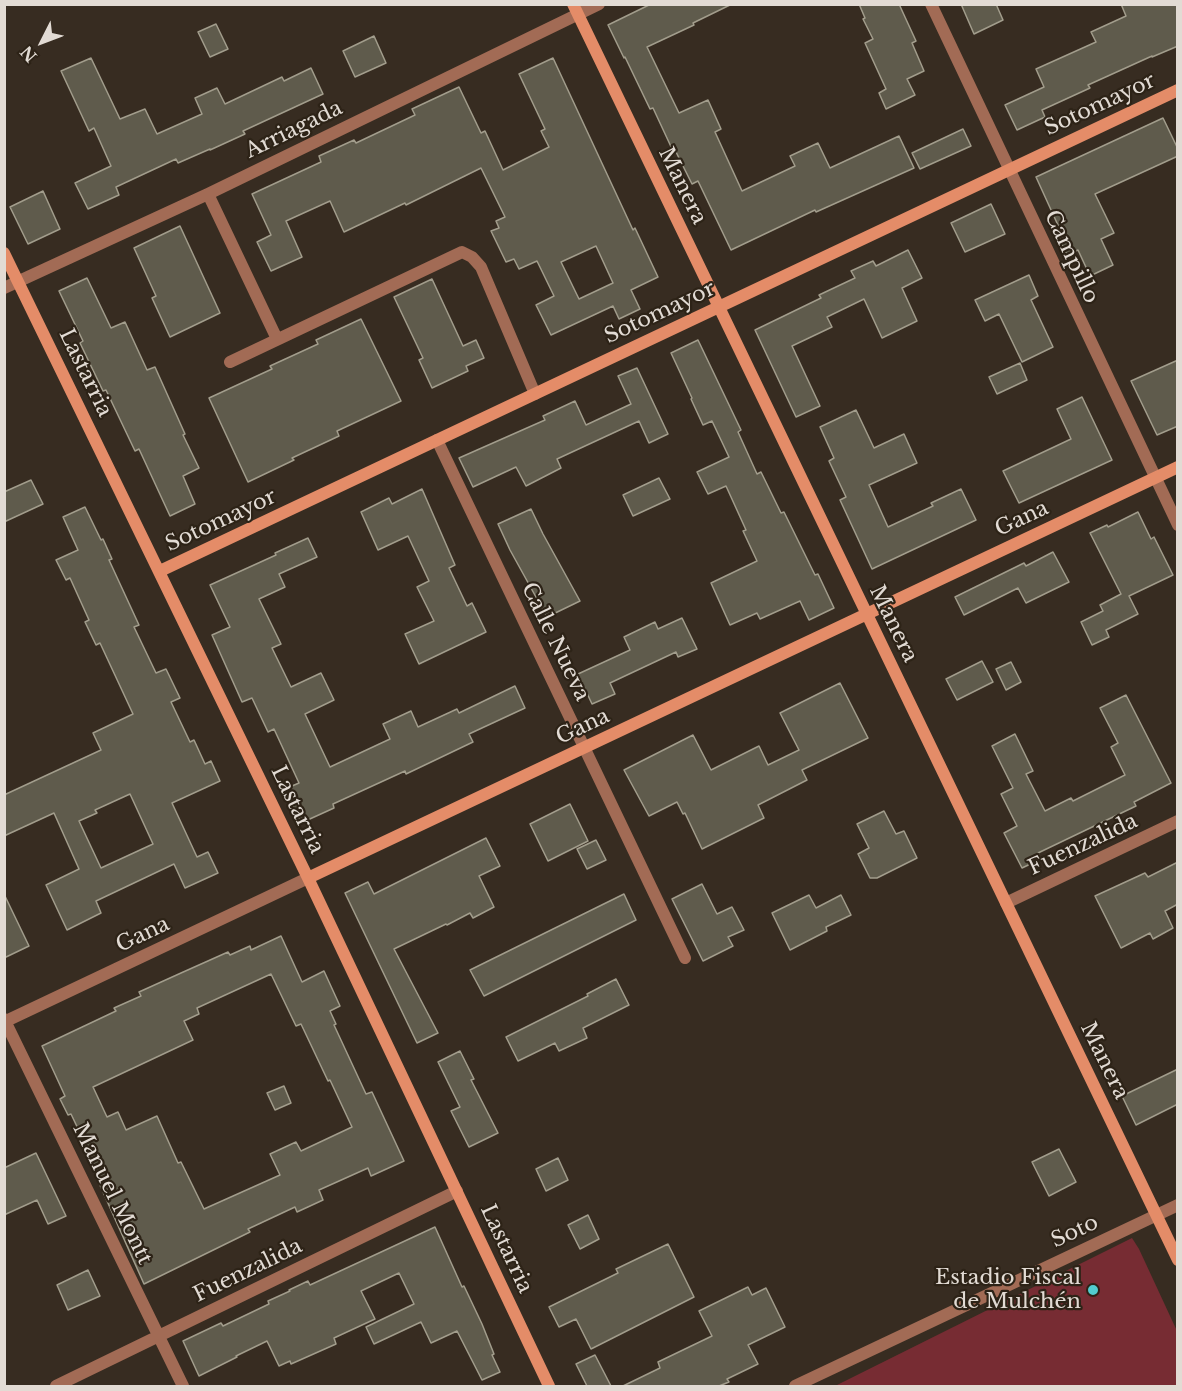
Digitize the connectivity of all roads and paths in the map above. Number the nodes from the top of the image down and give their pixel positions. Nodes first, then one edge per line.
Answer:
1 (599, 4) edge
2 (931, 4) edge
3 (576, 9) edge
4 (1178, 90) edge
5 (1009, 170) junction
6 (208, 194) junction
7 (4, 253) edge
8 (19, 282) junction
9 (4, 288) edge
10 (719, 307) junction
11 (277, 339) junction
12 (230, 362) dead end
13 (535, 394) junction
14 (437, 440) junction
15 (1178, 467) edge
16 (1155, 478) junction
17 (1178, 525) edge
18 (160, 571) junction
19 (867, 614) junction
20 (584, 748) junction
21 (1178, 821) edge
22 (308, 878) junction
23 (1006, 903) junction
24 (685, 958) dead end
25 (5, 1021) edge
26 (457, 1191) junction
27 (1178, 1205) edge
28 (1156, 1215) junction
29 (1178, 1260) edge
30 (159, 1336) junction
31 (56, 1386) edge
32 (183, 1386) edge
33 (549, 1386) edge
34 (795, 1386) edge

1 - 3 street, Arriagada
2 - 5 street, Campillo
3 - 6 street, Arriagada
3 - 10 main road, Manera
4 - 5 main road, Sotomayor
5 - 10 main road, Sotomayor
5 - 16 street, Campillo
6 - 8 street, Arriagada
6 - 11 street
7 - 8 main road, Lastarria
8 - 9 street, Arriagada
8 - 18 main road, Lastarria
10 - 13 main road, Sotomayor
10 - 19 main road, Manera
11 - 12 street
11 - 13 street
13 - 14 main road, Sotomayor
14 - 18 main road, Sotomayor
14 - 20 street, Calle Nueva
15 - 16 main road, Gana
16 - 17 street, Campillo
16 - 19 main road, Gana
18 - 22 main road, Lastarria
19 - 20 main road, Gana
19 - 23 main road, Manera
20 - 22 main road, Gana
20 - 24 street, Calle Nueva
21 - 23 street, Fuenzalida
22 - 25 street, Gana
22 - 26 main road, Lastarria
23 - 28 main road, Manera
25 - 30 street, Manuel Montt
26 - 30 street, Fuenzalida
26 - 33 main road, Lastarria
27 - 28 street, Soto
28 - 29 main road, Manera
28 - 34 street, Soto
30 - 31 street, Fuenzalida
30 - 32 street, Manuel Montt

